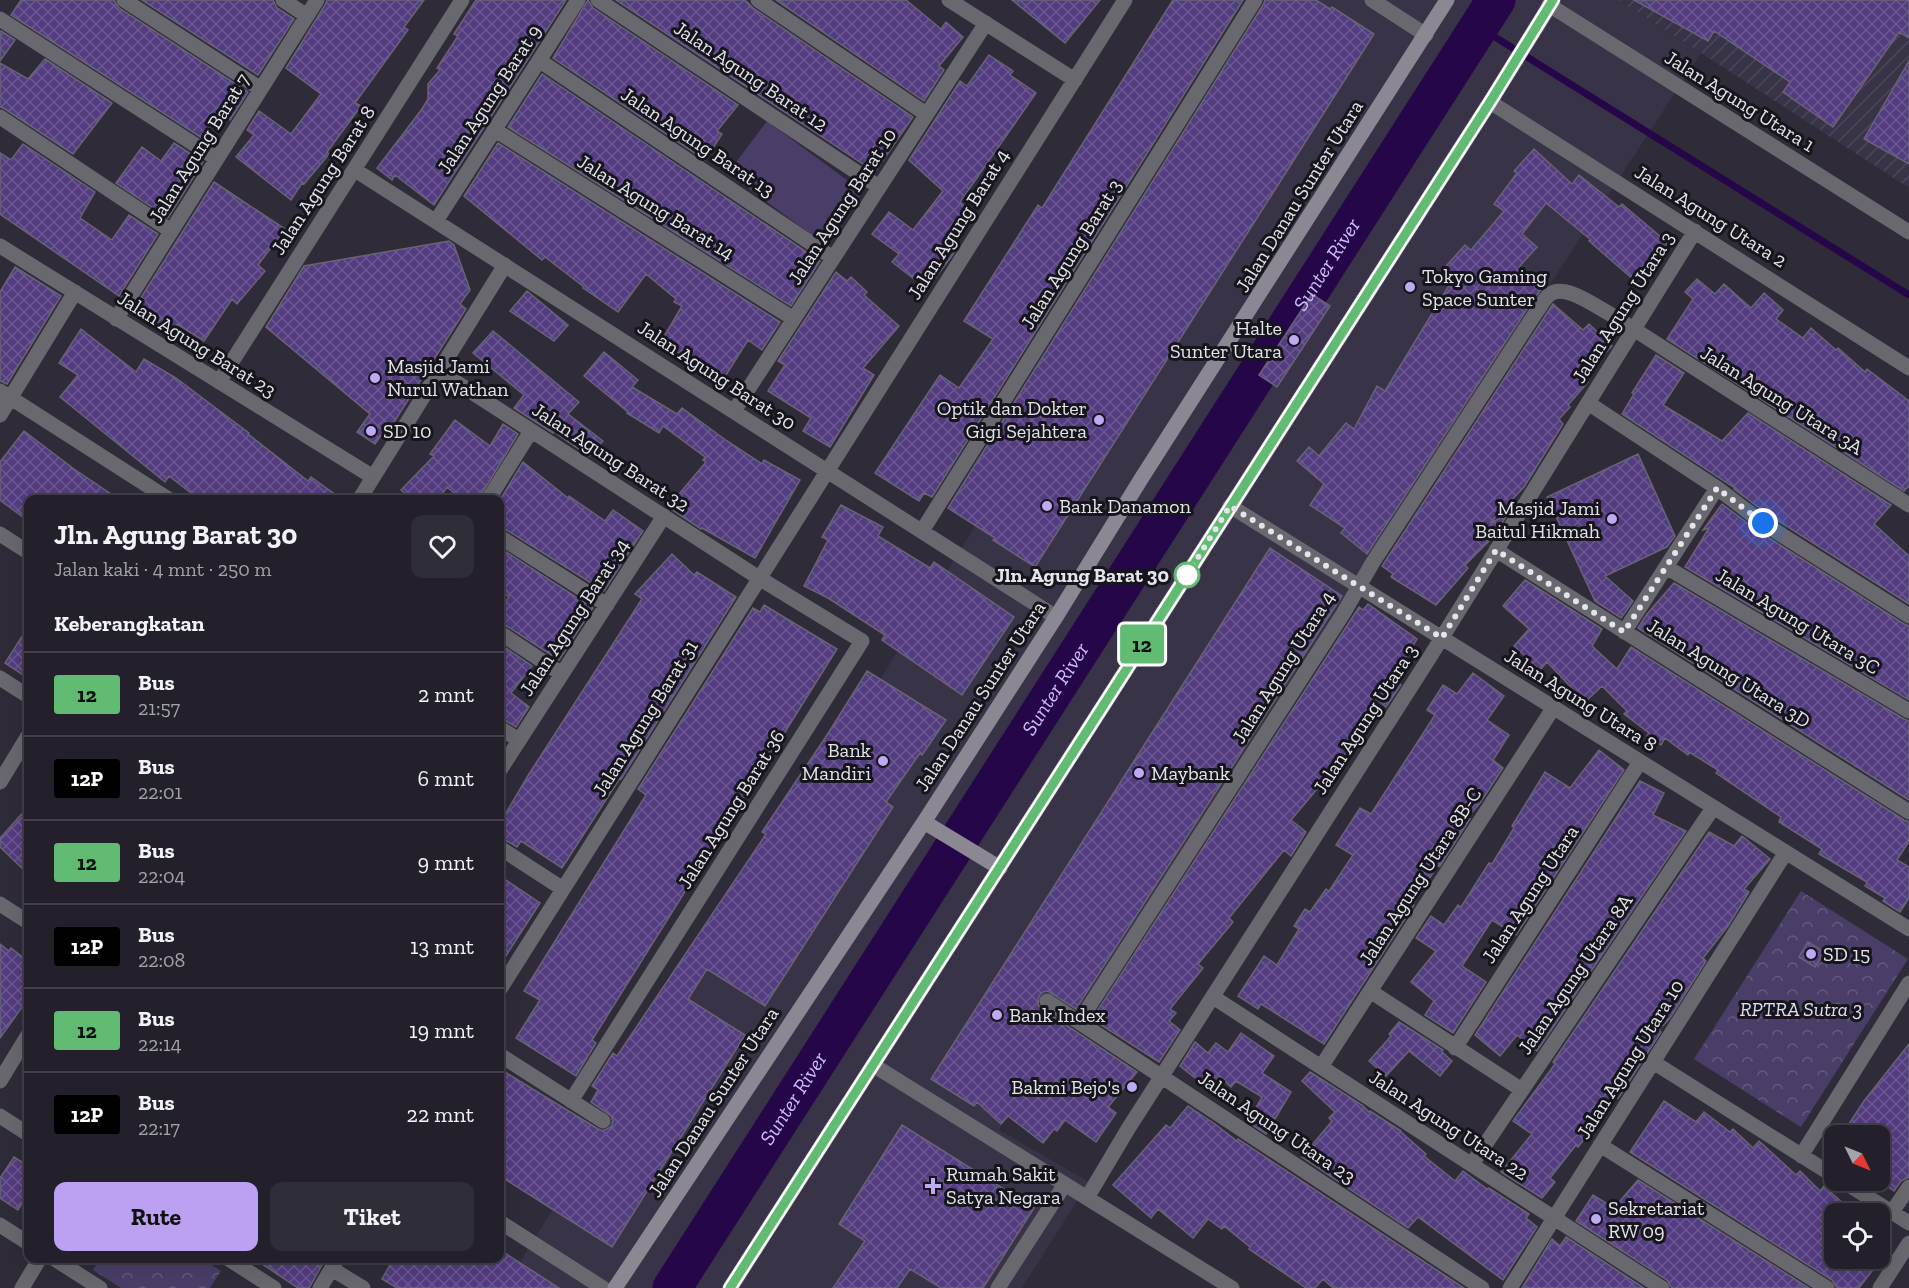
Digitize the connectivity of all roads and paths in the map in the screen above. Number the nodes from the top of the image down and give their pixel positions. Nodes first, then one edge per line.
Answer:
1 (124, 0) edge
2 (283, 0) edge
3 (317, 0) edge
4 (462, 0) edge
5 (578, 0) edge
6 (598, 0) edge
7 (758, 0) edge
8 (949, 0) edge
9 (1125, 0) edge
10 (1256, 0) edge
11 (1372, 0) edge
12 (1447, 0) edge
13 (1551, 3) edge
14 (307, 16) junction
15 (0, 19) edge
16 (986, 23) junction
17 (1430, 28) junction
18 (540, 61) junction
19 (1075, 80) junction
20 (261, 89) junction
21 (1490, 102) junction
22 (926, 114) junction
23 (0, 117) edge
24 (495, 130) junction
25 (217, 159) junction
26 (355, 170) junction
27 (879, 187) junction
28 (436, 221) junction
29 (171, 231) junction
30 (1695, 231) junction
31 (1909, 232) edge
32 (0, 246) edge
33 (833, 258) junction
34 (505, 265) junction
35 (75, 292) junction
36 (116, 319) junction
37 (794, 319) junction
38 (1634, 330) junction
39 (1909, 368) edge
40 (439, 371) junction
41 (219, 382) junction
42 (5, 394) edge
43 (1588, 403) junction
44 (734, 411) junction
45 (0, 415) edge
46 (531, 431) junction
47 (827, 471) junction
48 (373, 477) junction
49 (1717, 488) junction
50 (162, 495) edge
51 (362, 495) edge
52 (491, 495) edge
53 (1909, 505) edge
54 (1230, 506) junction
55 (664, 516) junction
56 (922, 531) junction
57 (0, 534) edge
58 (504, 540) edge
59 (24, 549) edge
60 (1496, 550) junction
61 (1666, 567) junction
62 (759, 578) junction
63 (1358, 586) junction
64 (607, 604) junction
65 (1909, 616) edge
66 (1056, 617) junction
67 (1624, 632) junction
68 (504, 636) edge
69 (1442, 638) junction
70 (562, 674) junction
71 (0, 678) edge
72 (24, 693) edge
73 (1554, 707) junction
74 (1909, 711) edge
75 (504, 731) edge
76 (519, 740) junction
77 (24, 743) edge
78 (1640, 762) junction
79 (504, 764) edge
80 (0, 782) edge
81 (1713, 808) junction
82 (1909, 812) edge
83 (929, 825) junction
84 (504, 851) edge
85 (1786, 852) junction
86 (1000, 868) junction
87 (562, 889) junction
88 (0, 904) edge
89 (24, 919) edge
90 (1909, 929) edge
91 (504, 983) edge
92 (1909, 983) edge
93 (1370, 991) junction
94 (1213, 997) junction
95 (1047, 1001) dead end
96 (1079, 1023) junction
97 (24, 1042) edge
98 (1455, 1048) junction
99 (504, 1058) edge
100 (1653, 1062) junction
101 (873, 1065) junction
102 (1322, 1067) junction
103 (1162, 1076) junction
104 (0, 1081) edge
105 (1522, 1090) junction
106 (571, 1101) junction
107 (0, 1116) edge
108 (603, 1120) dead end
109 (24, 1131) edge
110 (1600, 1144) junction
111 (1802, 1155) junction
112 (1472, 1164) junction
113 (1824, 1169) edge
114 (1065, 1184) junction
115 (1909, 1187) edge
116 (1859, 1191) edge
117 (1087, 1198) junction
118 (1892, 1212) junction
119 (1554, 1218) junction
120 (1909, 1223) edge
121 (0, 1225) edge
122 (504, 1225) edge
123 (24, 1240) edge
124 (1909, 1243) edge
125 (37, 1263) edge
126 (61, 1263) edge
127 (235, 1263) edge
128 (335, 1264) edge
129 (22, 1288) edge
130 (100, 1288) edge
131 (274, 1288) edge
132 (320, 1288) edge
133 (363, 1288) edge
134 (603, 1288) edge
135 (615, 1288) edge
136 (730, 1288) edge
137 (998, 1288) edge
138 (1232, 1288) edge
139 (1482, 1288) edge
140 (1510, 1288) edge
141 (1662, 1288) edge
142 (1827, 1288) edge
143 (1880, 1288) edge

1 - 20 street
2 - 14 street
3 - 14 street, Jalan Agung Barat 7
4 - 26 street, Jalan Agung Barat 8
5 - 18 street, Jalan Agung Barat 9
6 - 27 street, Jalan Agung Barat 12
7 - 22 street
8 - 16 street
9 - 19 street, Jalan Agung Barat 4
10 - 56 street, Jalan Agung Barat 3
11 - 17 street
12 - 17 main road, Jalan Danau Sunter Utara
13 - 21 main road
13 - 31 street, Jalan Agung Utara 1
14 - 20 street, Jalan Agung Barat 7
15 - 25 street
16 - 19 street
16 - 22 street, Jalan Agung Barat 10
17 - 66 main road, Jalan Danau Sunter Utara
18 - 24 street, Jalan Agung Barat 9
18 - 33 street, Jalan Agung Barat 13
19 - 47 street, Jalan Agung Barat 4
20 - 25 street, Jalan Agung Barat 7
21 - 30 street, Jalan Agung Utara 2
21 - 54 main road
22 - 27 street, Jalan Agung Barat 10
23 - 29 street
24 - 28 street, Jalan Agung Barat 9
24 - 37 street, Jalan Agung Barat 14
25 - 29 street, Jalan Agung Barat 7
26 - 28 street, Jalan Agung Barat 30
26 - 41 street, Jalan Agung Barat 8
27 - 33 street, Jalan Agung Barat 10
28 - 34 street, Jalan Agung Barat 30
29 - 36 street, Jalan Agung Barat 7
30 - 38 street, Jalan Agung Utara 3
30 - 39 street, Jalan Agung Utara 2
32 - 35 street, Jalan Agung Barat 23
33 - 37 street, Jalan Agung Barat 10
34 - 40 street
34 - 44 street, Jalan Agung Barat 30
35 - 36 street, Jalan Agung Barat 23
35 - 42 street
36 - 41 street, Jalan Agung Barat 23
37 - 44 street, Jalan Agung Barat 10
38 - 43 street, Jalan Agung Utara 3
38 - 53 street, Jalan Agung Utara 3A
38 - 63 street, Jalan Agung Utara 4
40 - 46 street, Jalan Agung Barat 32
40 - 48 street
41 - 48 street, Jalan Agung Barat 23
42 - 45 street
42 - 50 street
43 - 49 street
43 - 60 street, Jalan Agung Utara 3
44 - 47 street, Jalan Agung Barat 30
46 - 52 street
46 - 55 street, Jalan Agung Barat 32
47 - 56 street, Jalan Agung Barat 30
47 - 62 street, Jalan Agung Barat 31
48 - 51 street
49 - 61 street
49 - 65 street
54 - 63 street, Jalan Agung Utara 8
54 - 86 main road
55 - 62 street, Jalan Agung Barat 32
55 - 64 street, Jalan Agung Barat 34
56 - 66 street, Jalan Agung Barat 30
57 - 59 street
58 - 64 street
60 - 67 street, Jalan Agung Utara 3D
60 - 69 street, Jalan Agung Utara 3
61 - 67 street
61 - 74 street, Jalan Agung Utara 3C
62 - 87 street, Jalan Agung Barat 31
62 - 106 street, Jalan Agung Barat 36
63 - 69 street, Jalan Agung Utara 8
63 - 96 street, Jalan Agung Utara 4
64 - 70 street, Jalan Agung Barat 34
66 - 83 main road, Jalan Danau Sunter Utara
67 - 82 street, Jalan Agung Utara 3D
68 - 70 street
69 - 73 street, Jalan Agung Utara 8
69 - 94 street, Jalan Agung Utara 3
70 - 76 street, Jalan Agung Barat 34
71 - 72 street
73 - 78 street, Jalan Agung Utara 8
73 - 93 street, Jalan Agung Utara 8B-C
75 - 76 street
76 - 79 street, Jalan Agung Barat 34
77 - 80 street
78 - 81 street, Jalan Agung Utara 8
78 - 98 street, Jalan Agung Utara
81 - 85 street, Jalan Agung Utara 8
81 - 105 street, Jalan Agung Utara 8A
83 - 86 main road
83 - 135 main road, Jalan Danau Sunter Utara
84 - 87 street
85 - 90 street, Jalan Agung Utara 8
85 - 100 street, Jalan Agung Utara 10
86 - 101 main road
87 - 91 street, Jalan Agung Barat 31
88 - 89 street
92 - 111 street
93 - 98 street
93 - 102 street, Jalan Agung Utara 8B-C
94 - 102 street, Jalan Agung Utara 22
94 - 103 street, Jalan Agung Utara 3
95 - 96 street, Jalan Agung Utara 23
96 - 103 street, Jalan Agung Utara 23
97 - 104 street
98 - 105 street
99 - 106 street
100 - 110 street, Jalan Agung Utara 10
100 - 111 street
101 - 114 street
101 - 136 main road
102 - 112 street, Jalan Agung Utara 22
103 - 117 street, Jalan Agung Utara 3
103 - 139 street, Jalan Agung Utara 23
105 - 112 street, Jalan Agung Utara 8A
106 - 108 street
107 - 109 street
110 - 119 street, Jalan Agung Utara 10
110 - 142 street
111 - 113 street
112 - 119 street, Jalan Agung Utara 22
114 - 117 street
114 - 137 street
115 - 118 street
116 - 118 street
117 - 138 street
118 - 120 street
119 - 140 street, Jalan Agung Utara 10
119 - 141 street, Jalan Agung Utara 22
121 - 123 street
122 - 134 street
124 - 143 street
125 - 129 street
126 - 130 street
127 - 131 street
128 - 132 street
128 - 133 street

